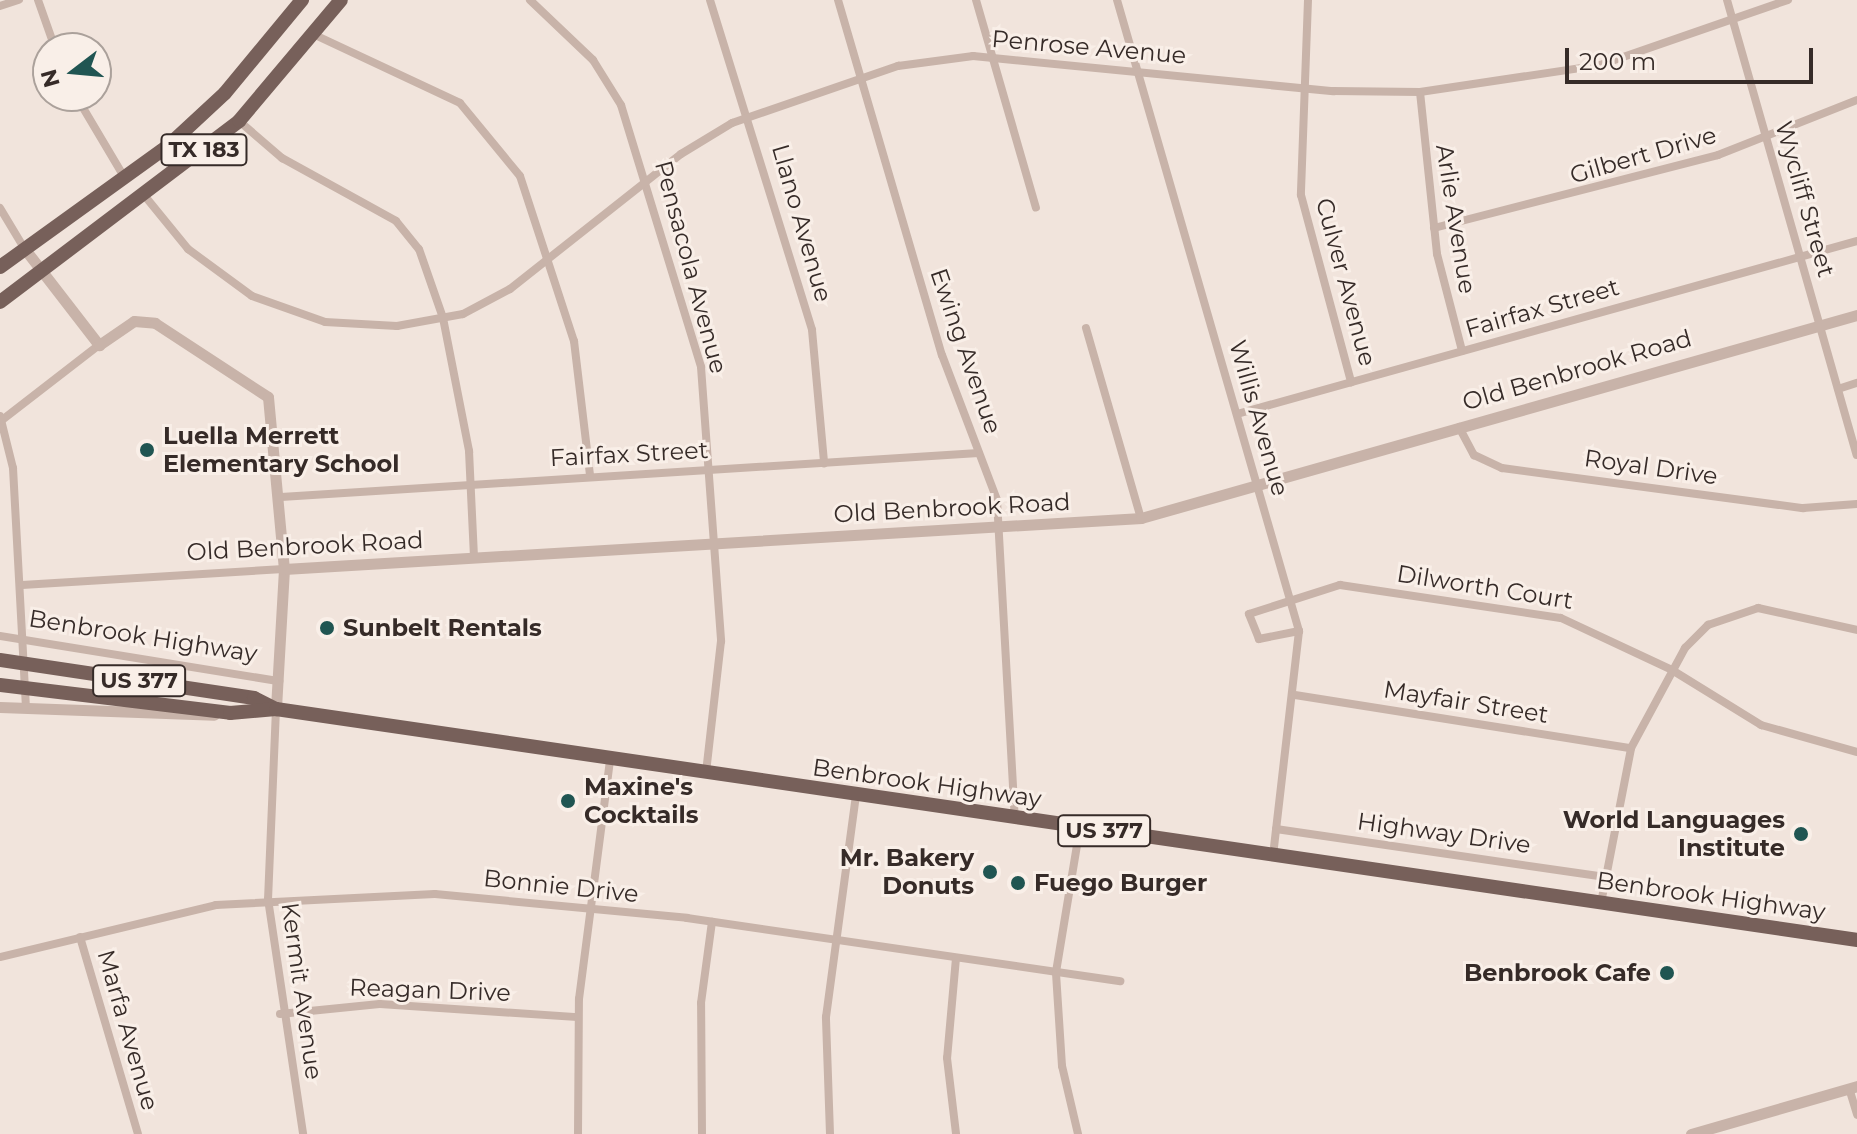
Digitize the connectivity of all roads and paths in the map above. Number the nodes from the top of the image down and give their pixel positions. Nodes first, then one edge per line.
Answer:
1 (19, 0) edge
2 (38, 0) edge
3 (302, 0) edge
4 (341, 0) edge
5 (530, 0) edge
6 (710, 0) edge
7 (838, 0) edge
8 (976, 0) edge
9 (1117, 0) edge
10 (1308, 0) edge
11 (1727, 0) edge
12 (1788, 0) edge
13 (0, 6) edge
14 (1734, 23) junction
15 (49, 32) edge
16 (315, 35) junction
17 (992, 58) junction
18 (1136, 71) junction
19 (859, 76) junction
20 (1308, 89) junction
21 (1420, 92) junction
22 (1857, 100) edge
23 (85, 112) edge
24 (750, 115) junction
25 (239, 121) junction
26 (1765, 138) junction
27 (124, 177) junction
28 (647, 181) junction
29 (144, 195) junction
30 (0, 208) edge
31 (1036, 208) dead end
32 (1434, 228) junction
33 (1857, 241) edge
34 (24, 248) junction
35 (551, 256) junction
36 (1801, 256) junction
37 (0, 267) edge
38 (40, 271) junction
39 (0, 302) edge
40 (1857, 315) edge
41 (443, 318) junction
42 (1820, 325) junction
43 (1086, 328) dead end
44 (99, 345) junction
45 (1462, 351) junction
46 (1351, 382) junction
47 (1857, 383) edge
48 (1838, 389) junction
49 (1237, 414) junction
50 (1, 418) edge
51 (1459, 427) junction
52 (979, 453) junction
53 (1857, 455) edge
54 (824, 463) junction
55 (710, 469) junction
56 (590, 475) junction
57 (472, 483) junction
58 (1257, 483) junction
59 (281, 497) junction
60 (1857, 504) edge
61 (1141, 518) junction
62 (1000, 526) junction
63 (715, 544) junction
64 (474, 559) junction
65 (284, 569) junction
66 (22, 585) junction
67 (1289, 596) junction
68 (1857, 630) edge
69 (1299, 631) junction
70 (0, 636) edge
71 (24, 640) junction
72 (0, 660) edge
73 (24, 663) junction
74 (1672, 670) junction
75 (279, 681) junction
76 (0, 685) edge
77 (26, 689) junction
78 (1295, 695) junction
79 (26, 705) junction
80 (0, 707) edge
81 (276, 709) junction
82 (230, 713) junction
83 (1631, 748) junction
84 (1857, 752) edge
85 (610, 759) junction
86 (706, 773) junction
87 (856, 795) junction
88 (1015, 818) junction
89 (1080, 827) junction
90 (1276, 829) junction
91 (1273, 855) junction
92 (1606, 877) junction
93 (268, 899) junction
94 (1601, 903) junction
95 (589, 909) junction
96 (712, 922) junction
97 (80, 937) junction
98 (1857, 940) edge
99 (832, 942) junction
100 (0, 957) edge
101 (956, 958) junction
102 (1056, 972) junction
103 (1120, 981) dead end
104 (280, 1014) junction
105 (578, 1017) junction
106 (1853, 1087) edge
107 (1857, 1115) edge
108 (138, 1134) edge
109 (303, 1134) edge
110 (578, 1134) edge
111 (702, 1134) edge
112 (830, 1134) edge
113 (956, 1134) edge
114 (1078, 1134) edge
115 (1691, 1134) edge

1 - 13 street
2 - 15 street
3 - 27 main road, TX 183
4 - 16 main road, TX 183
5 - 28 street, Pensacola Avenue
6 - 24 street, Llano Avenue
7 - 19 street, Ewing Avenue
8 - 17 street
9 - 18 street, Willis Avenue
10 - 20 street, Culver Avenue
11 - 14 street, Wycliff Street
12 - 14 street, Penrose Avenue
14 - 21 street, Penrose Avenue
14 - 26 street, Wycliff Street
16 - 25 main road, TX 183
16 - 35 street
17 - 18 street, Penrose Avenue
17 - 19 street, Penrose Avenue
17 - 31 street
18 - 20 street, Penrose Avenue
18 - 49 street, Willis Avenue
19 - 24 street, Penrose Avenue
19 - 52 street, Ewing Avenue
20 - 21 street, Penrose Avenue
20 - 46 street, Culver Avenue
21 - 32 street, Arlie Avenue
22 - 26 street, Gilbert Drive
23 - 27 street
24 - 28 street, Penrose Avenue
24 - 54 street, Llano Avenue
25 - 29 main road, TX 183
25 - 41 street
26 - 32 street, Gilbert Drive
26 - 36 street, Wycliff Street
27 - 34 main road, TX 183
28 - 35 street, Penrose Avenue
28 - 55 street, Pensacola Avenue
29 - 38 main road, TX 183
29 - 41 street, Penrose Avenue
30 - 34 street
32 - 45 street, Arlie Avenue
33 - 36 street, Fairfax Street
34 - 37 main road, TX 183
34 - 38 street
35 - 41 street, Penrose Avenue
35 - 56 street
36 - 42 street, Wycliff Street
36 - 45 street, Fairfax Street
38 - 39 main road, TX 183
38 - 44 street
40 - 42 street, Old Benbrook Road
41 - 57 street
42 - 48 street, Wycliff Street
42 - 51 street, Old Benbrook Road
43 - 61 street
44 - 50 street
44 - 59 street
45 - 46 street, Fairfax Street
46 - 49 street, Fairfax Street
47 - 48 street
48 - 53 street, Wycliff Street
49 - 58 street, Willis Avenue
50 - 66 street
51 - 58 street, Old Benbrook Road
51 - 60 street, Royal Drive
52 - 54 street, Fairfax Street
52 - 62 street, Ewing Avenue
54 - 55 street, Fairfax Street
55 - 56 street, Fairfax Street
55 - 63 street, Pensacola Avenue
56 - 57 street, Fairfax Street
57 - 59 street, Fairfax Street
57 - 64 street
58 - 61 street, Old Benbrook Road
58 - 67 street, Willis Avenue
59 - 65 street
61 - 62 street, Old Benbrook Road
62 - 63 street, Old Benbrook Road
62 - 88 street, Ewing Avenue
63 - 64 street, Old Benbrook Road
63 - 86 street, Pensacola Avenue
64 - 65 street, Old Benbrook Road
65 - 66 street, Old Benbrook Road
65 - 75 street
66 - 71 street
67 - 69 street, Willis Avenue
67 - 69 street, Dilworth Court
67 - 74 street, Dilworth Court
68 - 74 street
69 - 78 street, Willis Avenue
70 - 71 street, Benbrook Highway
71 - 73 street
71 - 75 street, Benbrook Highway
72 - 73 main road, Benbrook Highway / US 377
73 - 77 street
73 - 81 main road, Benbrook Highway / US 377
74 - 83 street
74 - 84 street, Dilworth Court
75 - 81 street
76 - 77 main road, Benbrook Highway / US 377
77 - 79 street
77 - 82 main road, Benbrook Highway / US 377
78 - 83 street, Mayfair Street
78 - 90 street, Willis Avenue
79 - 80 street, Benbrook Highway
79 - 82 street, Benbrook Highway
81 - 82 main road, Benbrook Highway / US 377
81 - 85 main road, Benbrook Highway / US 377
81 - 93 street, Kermit Avenue
83 - 92 street
85 - 86 main road, Benbrook Highway / US 377
85 - 95 street
86 - 87 main road, Benbrook Highway / US 377
87 - 88 main road, Benbrook Highway / US 377
87 - 99 street
88 - 89 main road, Benbrook Highway / US 377
89 - 91 main road, Benbrook Highway / US 377
89 - 102 street
90 - 91 street, Willis Avenue
90 - 92 street, Highway Drive
91 - 94 main road, Benbrook Highway / US 377
92 - 94 street
93 - 95 street, Bonnie Drive
93 - 97 street, Bonnie Drive
93 - 104 street, Kermit Avenue
94 - 98 main road, Benbrook Highway / US 377
95 - 96 street, Bonnie Drive
95 - 105 street
96 - 99 street, Bonnie Drive
96 - 111 street
97 - 100 street, Bonnie Drive
97 - 108 street, Marfa Avenue
99 - 101 street, Bonnie Drive
99 - 112 street
101 - 102 street, Bonnie Drive
101 - 113 street
102 - 103 street, Bonnie Drive
102 - 114 street
104 - 105 street, Reagan Drive
104 - 109 street, Kermit Avenue
105 - 110 street
106 - 107 street
106 - 115 street

